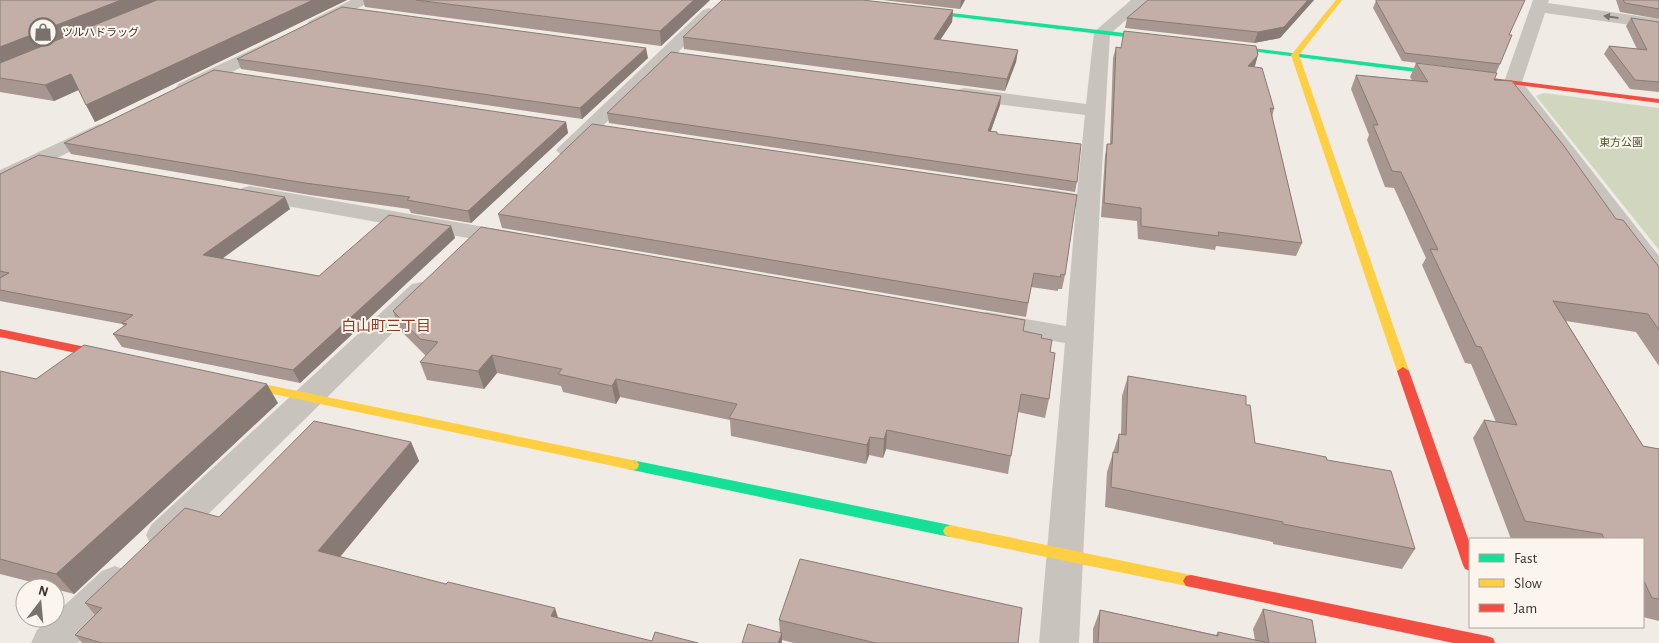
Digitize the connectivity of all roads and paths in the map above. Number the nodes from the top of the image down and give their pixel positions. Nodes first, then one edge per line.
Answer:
1 (1141, 0) edge
2 (1339, 0) edge
3 (719, 3) edge
4 (1540, 4) edge
5 (368, 7) edge
6 (905, 9) edge
7 (1659, 24) edge
8 (1102, 32) junction
9 (1170, 40) edge
10 (1208, 44) edge
11 (1295, 54) junction
12 (216, 73) junction
13 (246, 77) edge
14 (1513, 82) junction
15 (950, 92) edge
16 (173, 94) edge
17 (1659, 101) edge
18 (1096, 112) junction
19 (112, 124) edge
20 (560, 124) edge
21 (600, 130) junction
22 (43, 158) junction
23 (82, 164) edge
24 (549, 168) edge
25 (0, 179) edge
26 (228, 190) edge
27 (1019, 192) edge
28 (1088, 202) junction
29 (501, 213) edge
30 (480, 233) junction
31 (539, 243) edge
32 (459, 254) edge
33 (1659, 273) edge
34 (438, 274) edge
35 (961, 316) edge
36 (0, 333) edge
37 (1079, 337) junction
38 (125, 360) edge
39 (222, 380) edge
40 (308, 398) junction
41 (1065, 557) junction
42 (1469, 562) edge
43 (1493, 640) edge
44 (51, 643) edge
45 (1059, 643) edge

1 - 8 street
2 - 11 street
3 - 21 street
7 -> 4 street
4 - 14 street
5 - 12 street
6 - 8 street
8 - 9 street
8 - 18 street
10 - 11 street
11 - 14 street
11 - 42 street
12 - 13 street
12 - 16 street
14 - 17 street
14 - 33 street
15 - 18 street
18 - 28 street
19 - 22 street
20 - 21 street
21 - 24 street
22 - 23 street
22 - 25 street
26 - 30 street
27 - 28 street
28 - 37 street
29 - 30 street
30 - 31 street
30 - 32 street
34 - 40 street
35 - 37 street
36 - 38 street
37 - 41 street
39 - 40 street
40 - 41 street
40 - 44 street
41 - 43 street
41 - 45 street

